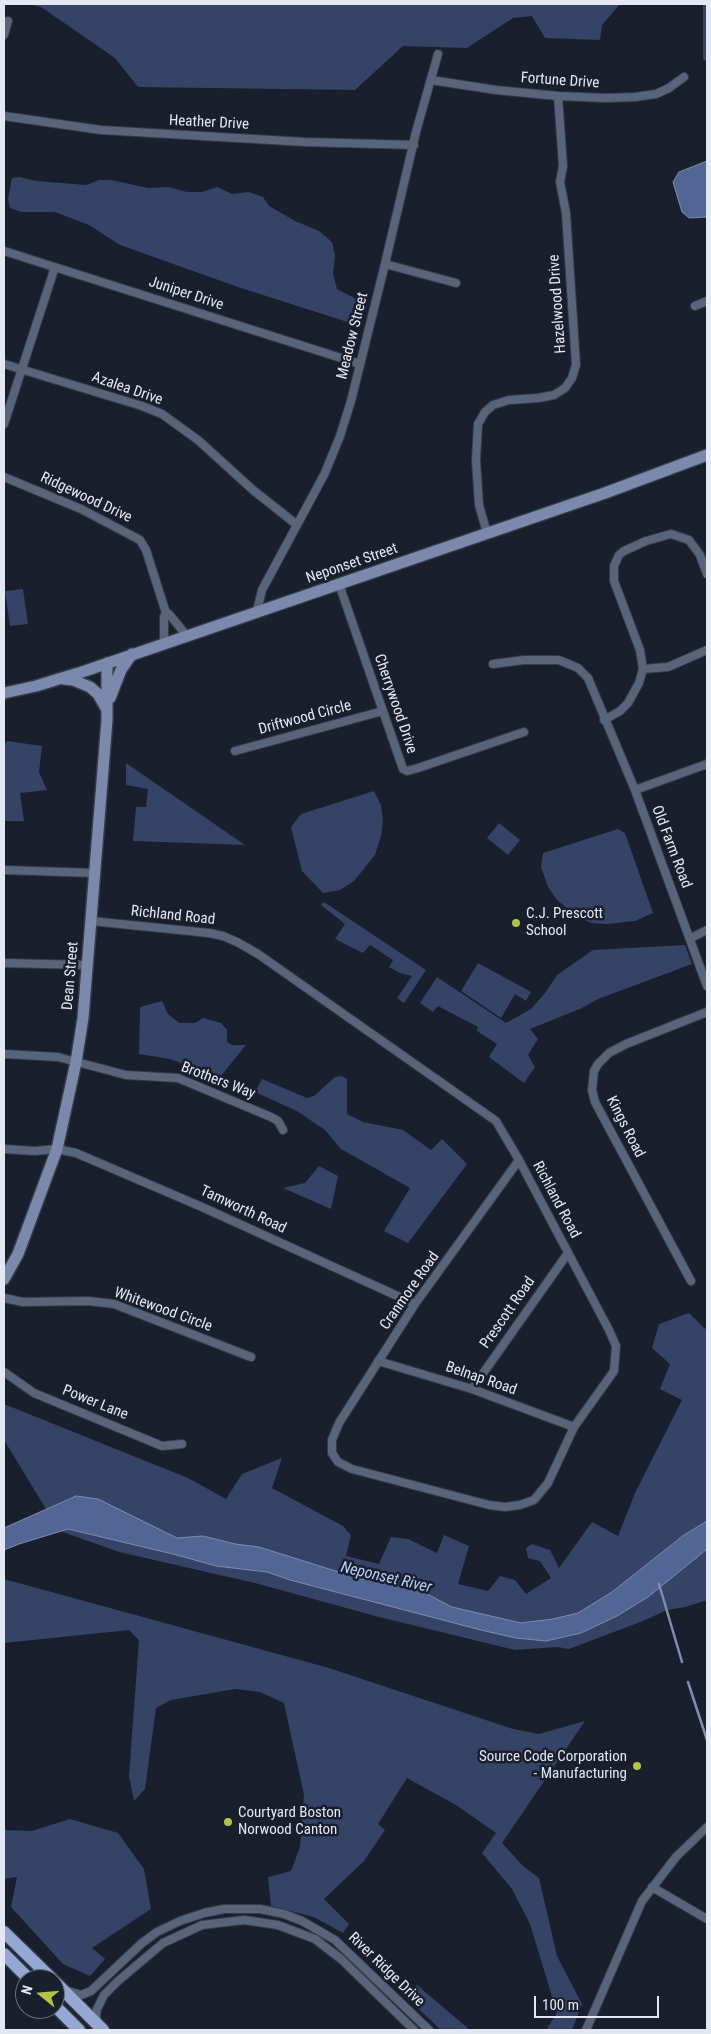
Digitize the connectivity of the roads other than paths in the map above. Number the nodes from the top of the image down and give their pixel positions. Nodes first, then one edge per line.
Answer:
1 (8, 21) dead end
2 (4, 35) edge
3 (438, 54) dead end
4 (684, 77) dead end
5 (430, 80) junction
6 (558, 96) junction
7 (4, 116) edge
8 (414, 145) junction
9 (4, 251) edge
10 (386, 264) junction
11 (55, 267) junction
12 (456, 283) dead end
13 (707, 301) edge
14 (695, 306) dead end
15 (4, 364) edge
16 (360, 364) junction
17 (21, 369) junction
18 (4, 424) edge
19 (707, 455) edge
20 (4, 477) edge
21 (296, 524) junction
22 (487, 533) junction
23 (707, 574) edge
24 (339, 584) junction
25 (257, 611) junction
26 (166, 613) junction
27 (187, 636) junction
28 (164, 643) junction
29 (707, 650) edge
30 (132, 654) junction
31 (107, 662) junction
32 (493, 664) dead end
33 (643, 669) junction
34 (60, 679) junction
35 (4, 693) edge
36 (107, 710) junction
37 (383, 711) junction
38 (604, 720) junction
39 (524, 732) dead end
40 (235, 751) dead end
41 (707, 764) edge
42 (635, 790) junction
43 (4, 870) edge
44 (94, 873) junction
45 (91, 921) junction
46 (707, 930) edge
47 (690, 938) junction
48 (4, 963) edge
49 (87, 965) junction
50 (707, 986) edge
51 (707, 1012) edge
52 (4, 1054) edge
53 (76, 1062) junction
54 (283, 1130) dead end
55 (4, 1149) edge
56 (57, 1149) junction
57 (519, 1160) junction
58 (568, 1253) junction
59 (4, 1280) edge
60 (691, 1281) dead end
61 (4, 1298) edge
62 (415, 1304) junction
63 (251, 1357) dead end
64 (378, 1361) junction
65 (4, 1372) edge
66 (472, 1389) junction
67 (574, 1426) junction
68 (332, 1442) joint
69 (182, 1444) dead end
70 (707, 1827) edge
71 (652, 1887) junction
72 (707, 1919) edge
73 (4, 1932) edge
74 (4, 1954) edge
75 (19, 1969) edge
76 (41, 1969) edge
77 (65, 1989) edge
78 (65, 1993) edge
79 (65, 2016) edge
80 (100, 2027) edge
81 (80, 2030) edge
82 (414, 2030) edge
83 (429, 2030) edge
84 (586, 2030) edge

1 - 2 street
3 - 5 street, Meadow Street
4 - 6 street, Fortune Drive
5 - 6 street, Fortune Drive
5 - 8 street, Meadow Street
6 - 22 street, Hazelwood Drive
7 - 8 street, Heather Drive
8 - 10 street, Meadow Street
9 - 11 street, Juniper Drive
10 - 12 street
10 - 16 street, Meadow Street
11 - 16 street, Juniper Drive
11 - 17 street
13 - 14 street
15 - 17 street, Azalea Drive
16 - 21 street, Meadow Street
17 - 18 street
17 - 21 street, Azalea Drive
19 - 22 main road, Neponset Street
20 - 26 street, Ridgewood Drive
21 - 25 street, Meadow Street
22 - 24 main road, Neponset Street
23 - 33 street
24 - 25 main road, Neponset Street
24 - 37 street, Cherrywood Drive
25 - 27 main road, Neponset Street
26 - 27 street, Ridgewood Drive
26 - 28 street, Ridgewood Drive
27 - 28 main road, Neponset Street
28 - 30 main road, Neponset Street
29 - 33 street
30 - 31 main road, Neponset Street
30 - 36 main road
31 - 34 main road, Neponset Street
31 - 36 main road, Dean Street
32 - 38 street, Old Farm Road
33 - 38 street
34 - 35 main road, Neponset Street
34 - 36 main road
36 - 44 main road, Dean Street
37 - 39 street, Cherrywood Drive
37 - 40 street, Driftwood Circle
38 - 42 street, Old Farm Road
41 - 42 street
42 - 47 street, Old Farm Road
43 - 44 street
44 - 45 main road, Dean Street
45 - 49 main road, Dean Street
45 - 57 street, Richland Road
46 - 47 street
47 - 50 street, Old Farm Road
48 - 49 street
49 - 53 main road, Dean Street
51 - 60 street, Kings Road
52 - 53 street, Brothers Way
53 - 54 street, Brothers Way
53 - 56 main road, Dean Street
55 - 56 street, Tamworth Road
56 - 59 main road, Dean Street
56 - 62 street, Tamworth Road
57 - 58 street, Richland Road
57 - 62 street, Cranmore Road
58 - 66 street, Prescott Road
58 - 67 street, Richland Road
61 - 63 street, Whitewood Circle
62 - 64 street, Cranmore Road
64 - 66 street, Belnap Road
64 - 68 street, Cranmore Road
65 - 69 street, Power Lane
66 - 67 street, Belnap Road
67 - 68 street, Richland Road
70 - 71 street
71 - 72 street
71 - 84 street
73 - 76 main road
74 - 75 main road
77 - 83 street, River Ridge Drive
78 - 80 main road
79 - 81 main road
80 - 82 street, River Ridge Drive

